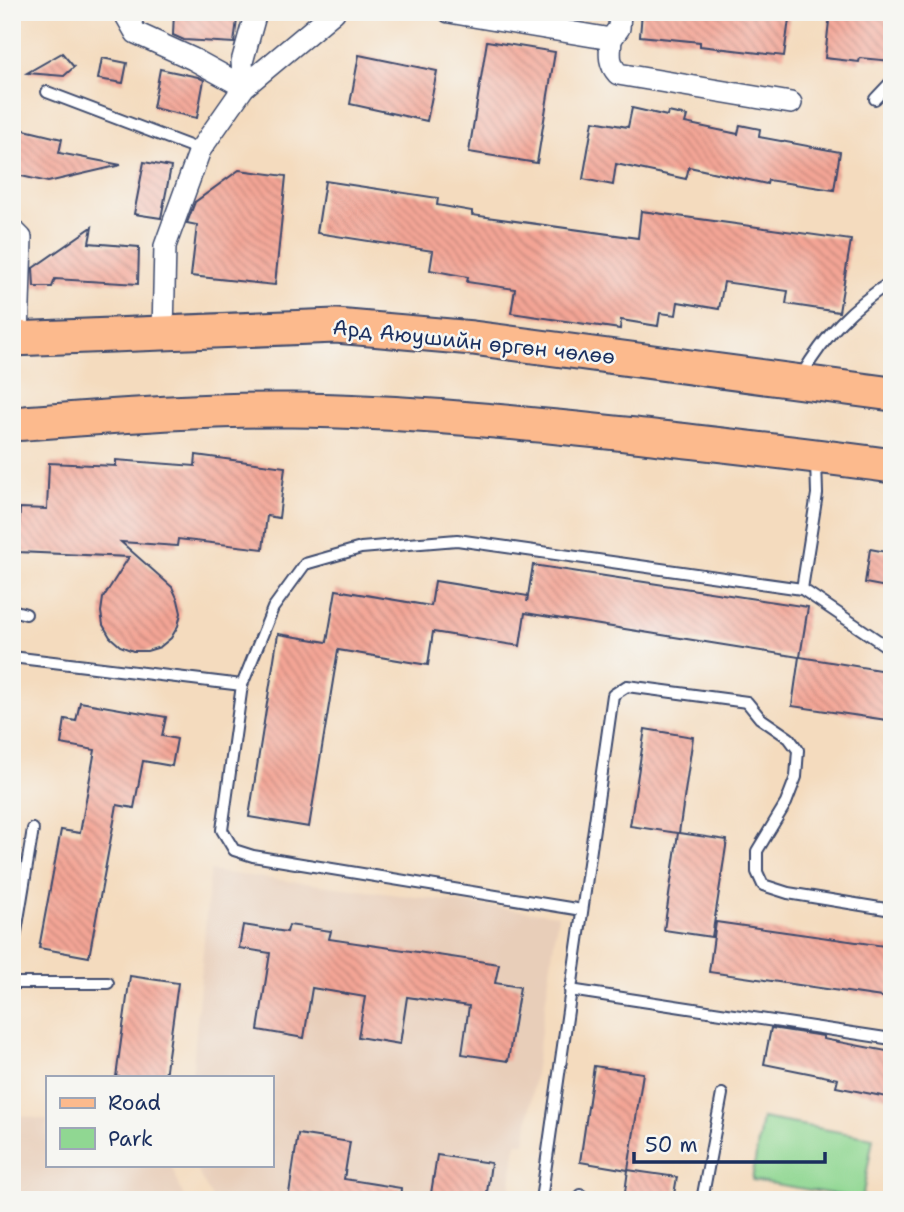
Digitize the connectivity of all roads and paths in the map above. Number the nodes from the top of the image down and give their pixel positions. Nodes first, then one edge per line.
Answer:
1 (124, 12) edge
2 (256, 12) edge
3 (334, 12) edge
4 (449, 12) edge
5 (620, 12) edge
6 (611, 39) junction
7 (892, 81) edge
8 (244, 87) junction
9 (47, 92) dead end
10 (875, 99) dead end
11 (791, 103) dead end
12 (200, 150) junction
13 (12, 229) edge
14 (892, 281) edge
15 (163, 331) junction
16 (15, 339) edge
17 (798, 381) junction
18 (892, 394) edge
19 (13, 427) edge
20 (816, 455) junction
21 (892, 466) edge
22 (802, 589) junction
23 (12, 610) edge
24 (26, 614) dead end
25 (892, 650) edge
26 (12, 657) edge
27 (242, 685) junction
28 (33, 829) dead end
29 (582, 910) junction
30 (892, 910) edge
31 (12, 956) edge
32 (12, 983) edge
33 (108, 983) dead end
34 (570, 990) junction
35 (892, 1040) edge
36 (722, 1094) dead end
37 (541, 1200) edge
38 (702, 1200) edge

1 - 8 street
2 - 8 street
3 - 8 street
4 - 6 street
5 - 6 street
6 - 11 street
7 - 10 lane
8 - 12 street
9 - 12 lane
12 - 15 street
13 - 16 street
14 - 17 lane
15 - 16 main road, Ард Аюушийн өргөн чөлөө
15 - 17 main road, Ард Аюушийн өргөн чөлөө
17 - 18 main road, Ард Аюушийн өргөн чөлөө
19 - 20 main road
20 - 21 main road
20 - 22 lane
22 - 25 lane
22 - 27 lane
23 - 24 lane
26 - 27 lane
27 - 29 lane
28 - 31 lane
29 - 30 lane
29 - 34 lane
32 - 33 lane
34 - 35 lane
34 - 37 lane
36 - 38 lane

